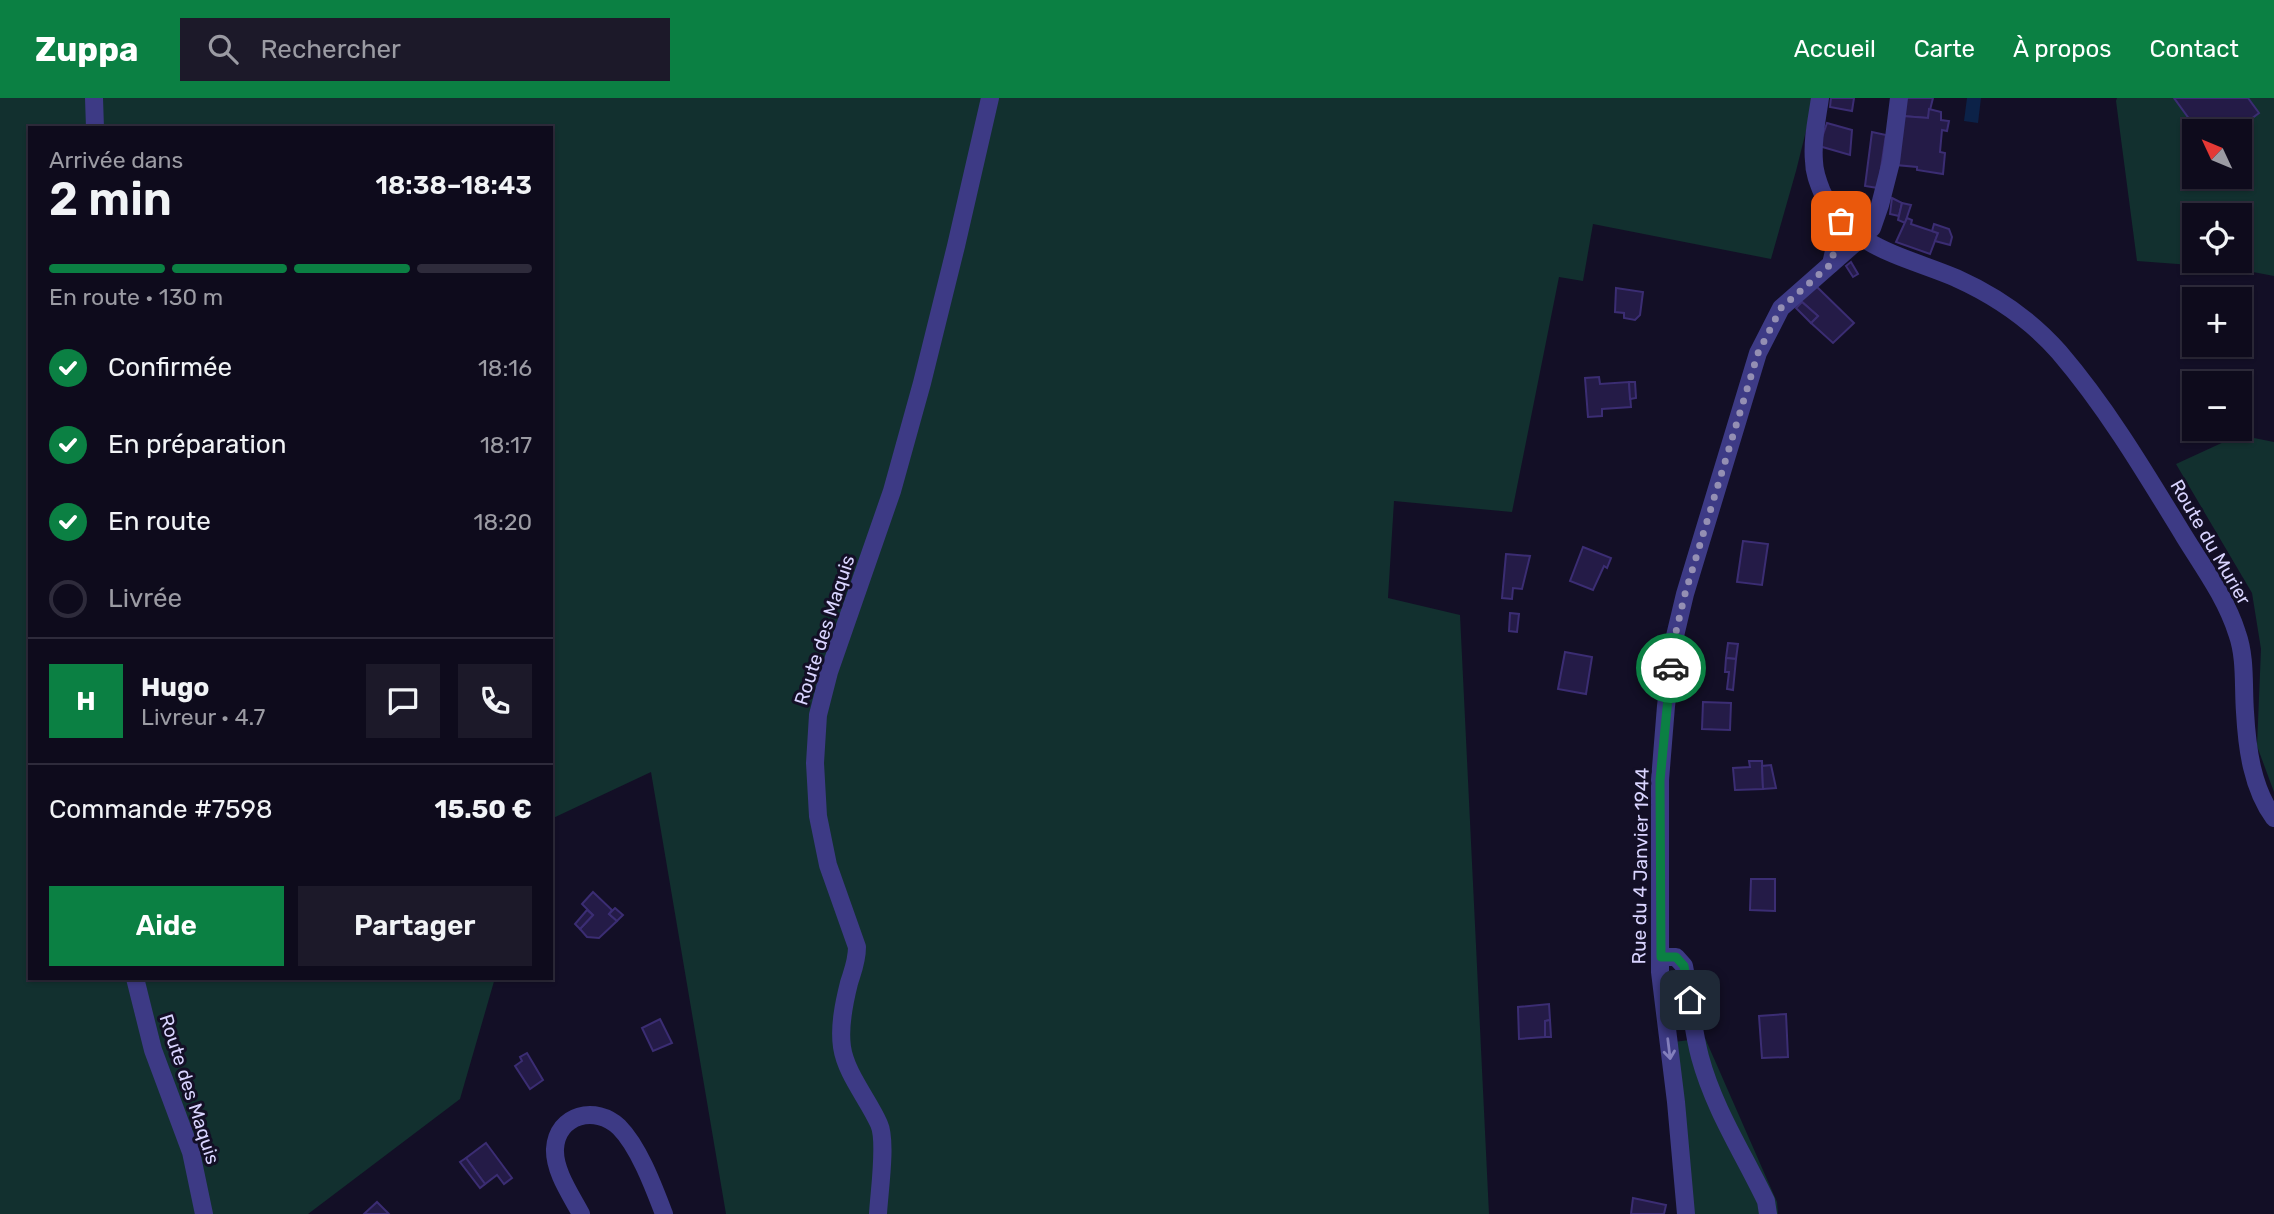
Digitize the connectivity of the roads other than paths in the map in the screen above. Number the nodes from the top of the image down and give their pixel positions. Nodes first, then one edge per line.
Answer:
1 (94, 98) edge
2 (990, 98) edge
3 (1820, 98) edge
4 (1899, 98) edge
5 (95, 126) edge
6 (1841, 221) junction
7 (1862, 238) junction
8 (1831, 264) junction
9 (2274, 818) edge
10 (1661, 957) junction
11 (135, 980) edge
12 (204, 1214) edge
13 (581, 1214) edge
14 (664, 1214) edge
15 (878, 1214) edge
16 (1685, 1214) edge
17 (1768, 1214) edge

1 - 5 street
2 - 15 street, Route des Maquis
3 - 6 street
4 - 7 street
6 - 7 street
6 - 8 street
7 - 8 street, Rue du 4 Janvier 1944
7 - 9 street, Route du Murier
8 - 10 street, Rue du 4 Janvier 1944
10 -> 16 street, Rue du 4 Janvier 1944
10 - 17 street
11 - 12 street, Route des Maquis
13 - 14 street

